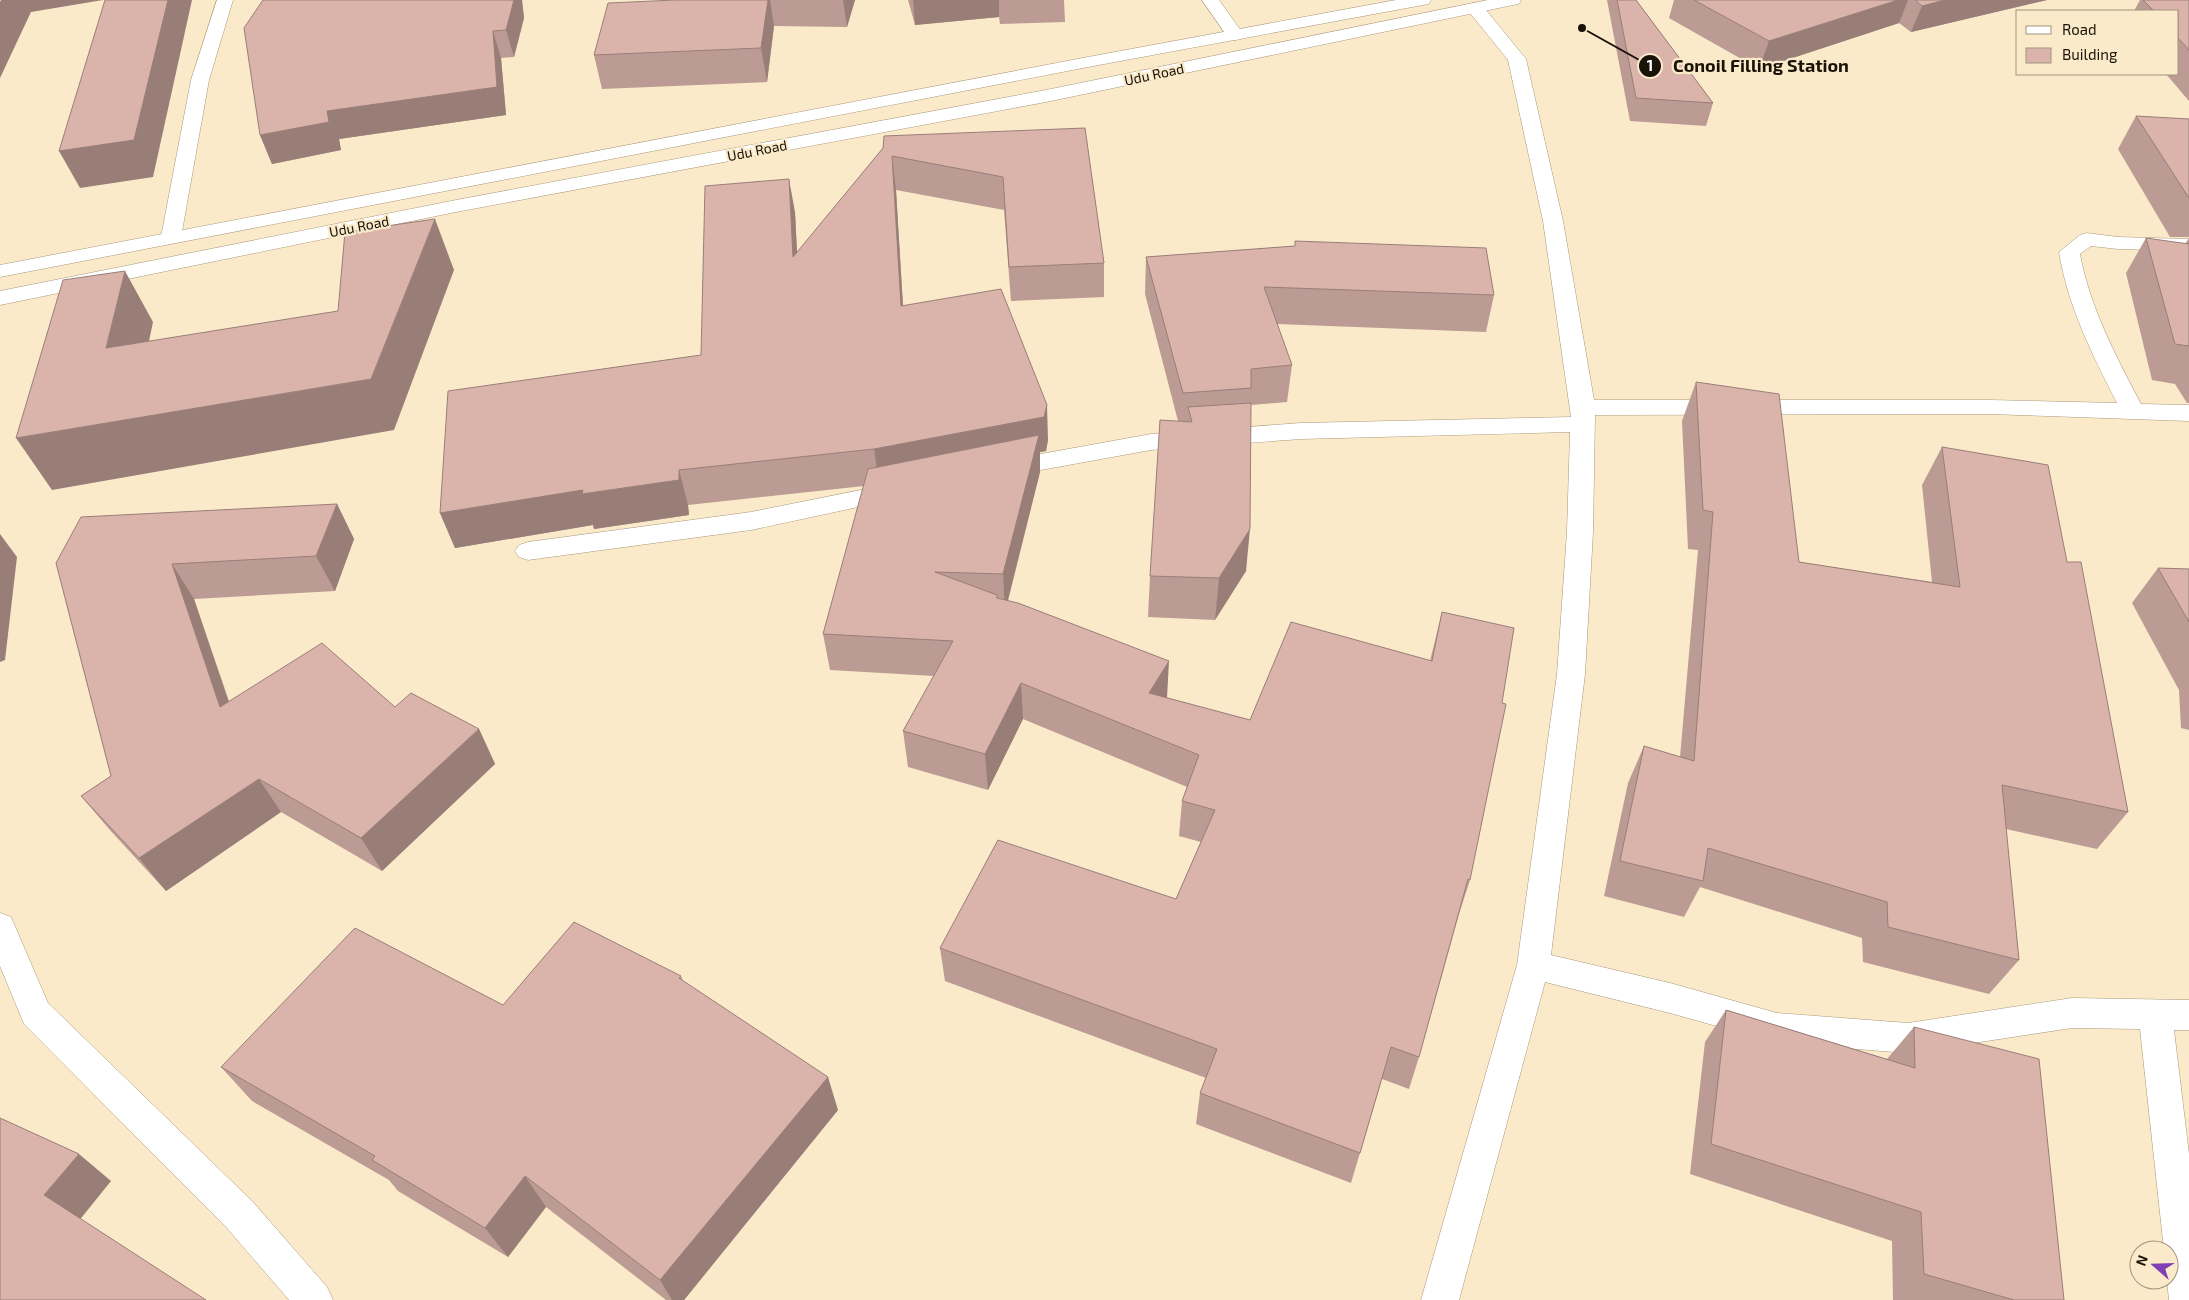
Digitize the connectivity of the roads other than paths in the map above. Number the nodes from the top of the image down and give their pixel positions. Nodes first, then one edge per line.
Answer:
1 (225, 0) edge
2 (1210, 0) edge
3 (1423, 0) edge
4 (1513, 0) edge
5 (1475, 8) junction
6 (1235, 34) junction
7 (171, 237) junction
8 (2189, 245) edge
9 (0, 271) edge
10 (0, 298) edge
11 (2133, 412) junction
12 (2189, 414) edge
13 (1583, 416) junction
14 (982, 473) edge
15 (914, 487) edge
16 (528, 551) dead end
17 (0, 927) edge
18 (1533, 966) junction
19 (2172, 1015) edge
20 (314, 1300) edge
21 (1440, 1300) edge
22 (2188, 1300) edge

1 - 7 street
2 - 6 street
3 - 6 street, Udu Road
4 - 5 street, Udu Road
5 - 10 street, Udu Road
5 - 13 street
6 - 7 street, Udu Road
7 - 9 street, Udu Road
8 - 11 street
11 - 12 street
11 - 13 street
13 - 14 street
13 - 18 street
15 - 16 street
17 - 20 street
18 - 19 street
18 - 21 street
19 - 22 street

